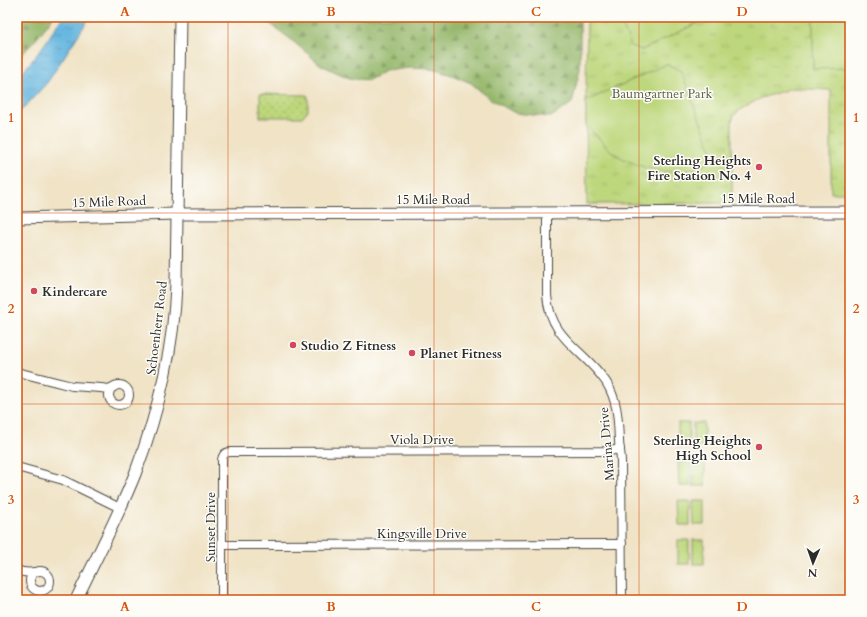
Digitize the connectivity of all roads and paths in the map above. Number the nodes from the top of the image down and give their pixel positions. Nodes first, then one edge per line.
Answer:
1 (180, 17) edge
2 (850, 212) edge
3 (547, 213) junction
4 (177, 214) junction
5 (17, 218) edge
6 (17, 372) edge
7 (114, 387) junction
8 (102, 388) junction
9 (110, 398) junction
10 (620, 450) junction
11 (224, 454) joint
12 (17, 467) edge
13 (120, 508) junction
14 (622, 544) junction
15 (222, 545) junction
16 (20, 571) edge
17 (35, 572) junction
18 (30, 582) junction
19 (76, 600) edge
20 (222, 600) edge
21 (622, 600) edge

1 - 4 main road, Schoenherr Road
2 - 3 main road, 15 Mile Road
3 - 4 main road, 15 Mile Road
3 - 10 street, Marina Drive
4 - 5 main road, 15 Mile Road
4 - 13 main road, Schoenherr Road
6 - 8 street
7 - 8 street
7 - 9 street
7 - 9 street
8 - 9 street
10 - 11 street, Viola Drive
10 - 14 street, Marina Drive
11 - 15 street, Sunset Drive
12 - 13 street
13 - 19 main road, Schoenherr Road
14 - 15 street, Kingsville Drive
14 - 21 street, Marina Drive
15 - 20 street, Sunset Drive
16 - 17 street
16 - 18 street
17 - 18 street
17 - 18 street

